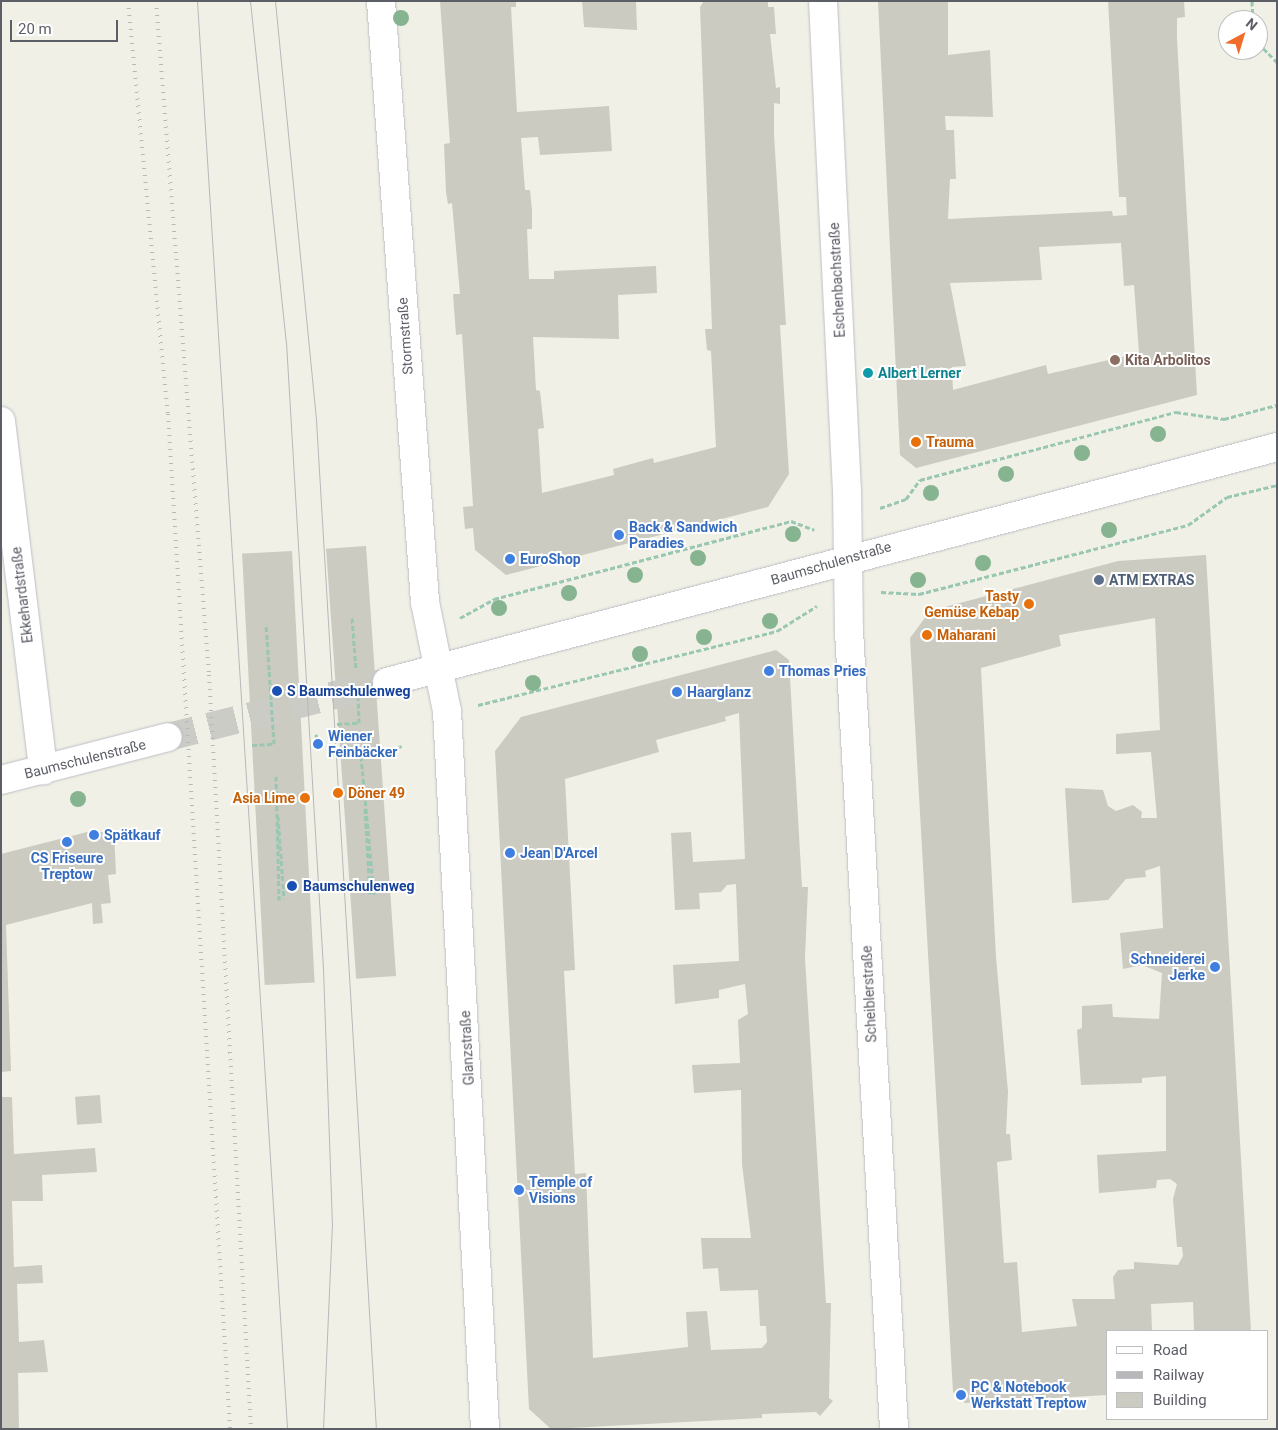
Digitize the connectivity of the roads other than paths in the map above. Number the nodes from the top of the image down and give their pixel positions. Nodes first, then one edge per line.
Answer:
1 (382, 1) edge
2 (823, 1) edge
3 (1, 421) edge
4 (1277, 447) edge
5 (848, 558) junction
6 (438, 669) junction
7 (387, 682) tunnel mouth
8 (168, 737) tunnel mouth
9 (43, 770) junction
10 (1, 780) edge
11 (486, 1429) edge
12 (894, 1429) edge

1 - 6 street, Stormstraße
2 - 5 street, Eschenbachstraße
3 - 9 street, Ekkehardstraße
4 - 5 street, Baumschulenstraße
5 - 6 street, Baumschulenstraße
5 - 12 street, Scheiblerstraße
6 - 7 street, Baumschulenstraße
6 - 11 street, Glanzstraße
8 - 9 street, Baumschulenstraße
9 - 10 street, Baumschulenstraße

